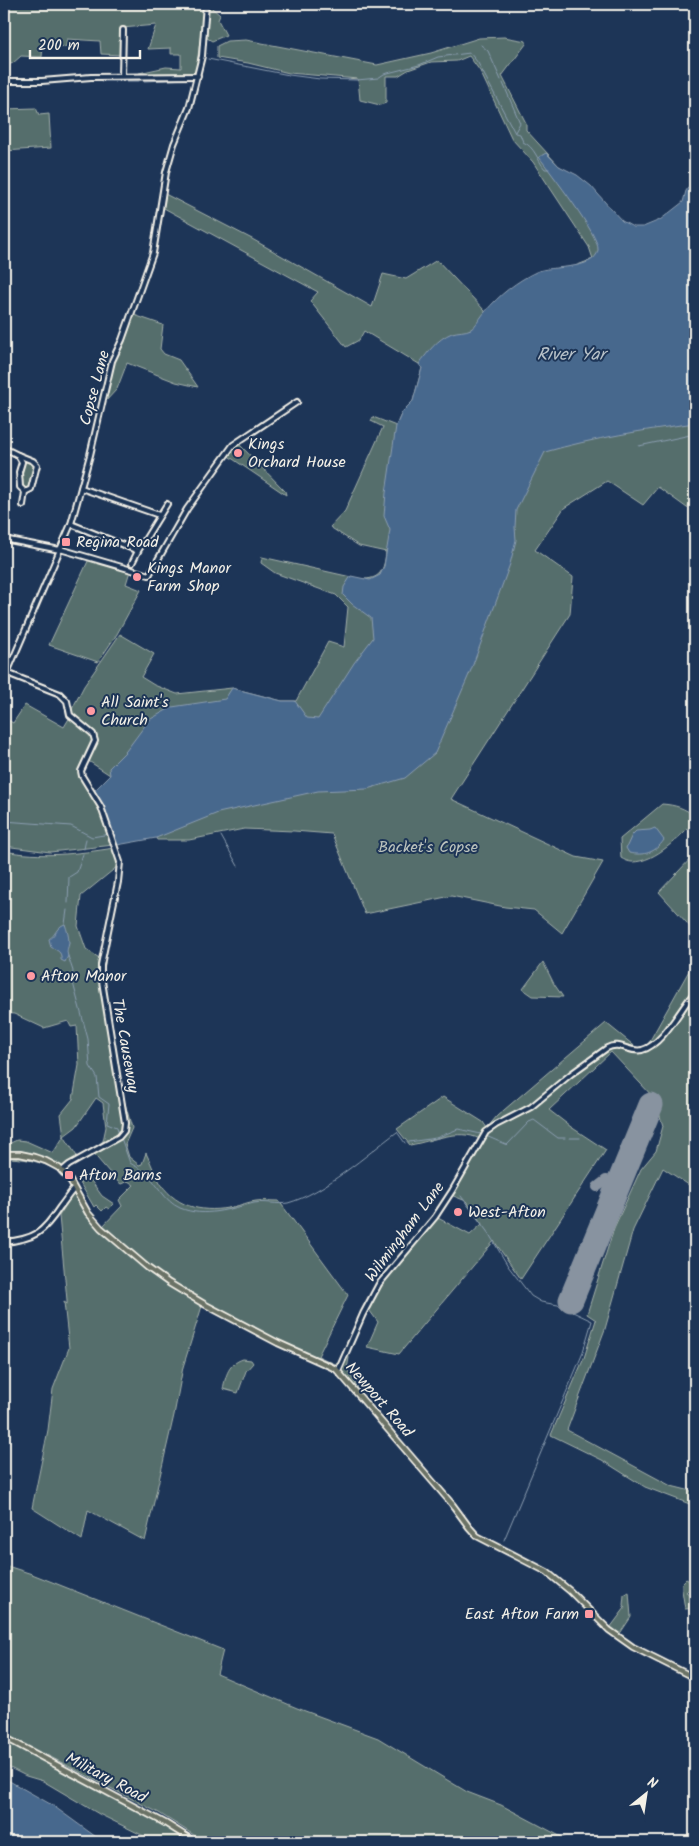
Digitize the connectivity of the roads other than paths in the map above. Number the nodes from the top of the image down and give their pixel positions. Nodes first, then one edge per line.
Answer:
1 (206, 4) edge
2 (123, 30) dead end
3 (122, 76) junction
4 (198, 76) junction
5 (4, 82) edge
6 (297, 402) dead end
7 (4, 448) edge
8 (18, 455) junction
9 (81, 488) junction
10 (25, 492) junction
11 (166, 504) dead end
12 (23, 505) dead end
13 (159, 515) junction
14 (71, 524) junction
15 (4, 539) edge
16 (60, 549) junction
17 (138, 551) junction
18 (132, 563) dead end
19 (6, 674) edge
20 (695, 992) edge
21 (4, 1154) edge
22 (62, 1171) junction
23 (74, 1189) junction
24 (4, 1242) edge
25 (338, 1371) junction
26 (695, 1678) edge
27 (4, 1737) edge
28 (195, 1842) edge

1 - 4 street, Copse Lane
2 - 3 street
3 - 4 street
3 - 5 street
4 - 9 street, Copse Lane
6 - 16 street
7 - 8 street
8 - 10 street
8 - 10 street
9 - 13 street
9 - 14 street, Copse Lane
10 - 12 street
11 - 13 street
13 - 17 street
14 - 16 street, Copse Lane
14 - 17 street
15 - 16 street
16 - 19 street, Copse Lane
17 - 18 street
19 - 22 street, The Causeway
20 - 25 street, Wilmingham Lane
21 - 22 main road, Newport Road
22 - 23 main road, Newport Road
23 - 24 street
23 - 25 main road, Newport Road
25 - 26 main road, Newport Road
27 - 28 main road, Military Road

